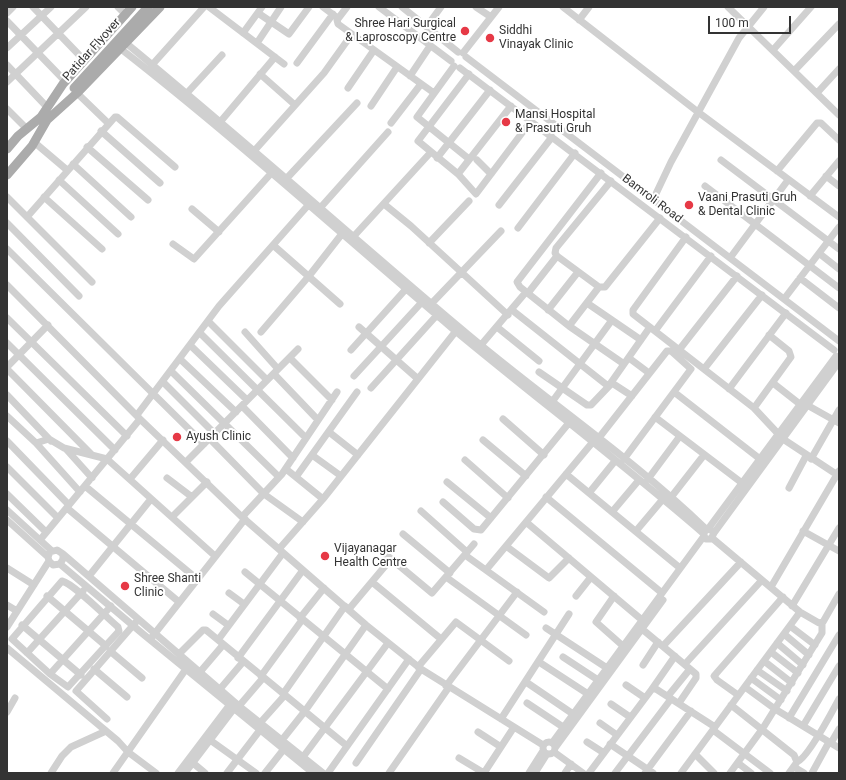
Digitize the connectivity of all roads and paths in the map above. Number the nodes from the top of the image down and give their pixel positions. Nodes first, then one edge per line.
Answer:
1 (13, 7) edge
2 (33, 7) edge
3 (51, 7) edge
4 (86, 7) edge
5 (118, 7) edge
6 (132, 7) edge
7 (139, 7) edge
8 (148, 7) edge
9 (160, 7) edge
10 (204, 7) edge
11 (209, 7) edge
12 (282, 7) edge
13 (309, 7) edge
14 (323, 7) edge
15 (347, 7) edge
16 (379, 7) edge
17 (402, 7) edge
18 (441, 7) edge
19 (476, 7) edge
20 (499, 7) edge
21 (563, 7) edge
22 (589, 7) edge
23 (728, 7) edge
24 (811, 7) edge
25 (760, 8) edge
26 (259, 9) edge
27 (7, 13) edge
28 (126, 15) junction
29 (41, 16) junction
30 (336, 16) junction
31 (490, 17) junction
32 (579, 20) junction
33 (7, 21) edge
34 (271, 23) junction
35 (839, 24) edge
36 (427, 26) junction
37 (748, 26) junction
38 (58, 33) junction
39 (243, 33) junction
40 (352, 34) junction
41 (21, 35) junction
42 (257, 43) junction
43 (124, 46) junction
44 (430, 46) junction
45 (7, 48) edge
46 (374, 50) junction
47 (773, 50) junction
48 (38, 53) junction
49 (462, 54) junction
50 (222, 55) dead end
51 (275, 57) junction
52 (84, 60) junction
53 (284, 64) dead end
54 (297, 64) dead end
55 (7, 65) edge
56 (152, 65) junction
57 (455, 65) junction
58 (397, 67) junction
59 (839, 69) edge
60 (794, 71) junction
61 (15, 74) junction
62 (260, 74) junction
63 (468, 74) junction
64 (410, 76) junction
65 (7, 82) edge
66 (421, 84) junction
67 (348, 88) dead end
68 (69, 89) junction
69 (490, 90) junction
70 (187, 93) junction
71 (434, 93) junction
72 (817, 93) junction
73 (49, 103) junction
74 (357, 103) dead end
75 (295, 105) junction
76 (371, 106) dead end
77 (511, 106) junction
78 (7, 109) edge
79 (698, 112) junction
80 (839, 114) edge
81 (44, 119) junction
82 (221, 121) junction
83 (531, 121) junction
84 (108, 123) junction
85 (391, 123) dead end
86 (428, 128) junction
87 (27, 129) junction
88 (101, 131) junction
89 (388, 132) dead end
90 (552, 137) junction
91 (839, 140) edge
92 (34, 142) junction
93 (449, 144) junction
94 (87, 147) junction
95 (7, 149) edge
96 (255, 150) junction
97 (431, 152) junction
98 (574, 153) junction
99 (7, 156) edge
100 (437, 158) junction
101 (469, 159) junction
102 (477, 160) dead end
103 (721, 160) dead end
104 (839, 161) edge
105 (73, 164) junction
106 (175, 167) dead end
107 (7, 168) edge
108 (67, 170) junction
109 (274, 170) junction
110 (777, 171) junction
111 (492, 173) junction
112 (601, 173) junction
113 (458, 174) junction
114 (7, 175) edge
115 (826, 176) junction
116 (287, 178) junction
117 (59, 180) junction
118 (788, 180) junction
119 (611, 181) junction
120 (160, 182) dead end
121 (705, 186) dead end
122 (839, 186) edge
123 (810, 196) junction
124 (7, 197) edge
125 (44, 197) junction
126 (148, 200) dead end
127 (654, 200) junction
128 (774, 200) junction
129 (469, 201) dead end
130 (311, 203) junction
131 (384, 204) junction
132 (499, 205) dead end
133 (321, 207) junction
134 (192, 209) dead end
135 (838, 214) edge
136 (131, 216) dead end
137 (27, 217) junction
138 (660, 218) junction
139 (7, 223) edge
140 (756, 224) junction
141 (839, 227) edge
142 (518, 228) dead end
143 (501, 231) dead end
144 (219, 232) junction
145 (344, 232) junction
146 (118, 234) dead end
147 (354, 236) junction
148 (686, 238) junction
149 (829, 242) junction
150 (429, 243) junction
151 (173, 244) dead end
152 (273, 245) junction
153 (7, 249) edge
154 (102, 249) dead end
155 (839, 249) edge
156 (820, 254) junction
157 (557, 256) junction
158 (711, 256) junction
159 (730, 258) junction
160 (810, 266) junction
161 (839, 268) edge
162 (460, 272) junction
163 (578, 272) junction
164 (308, 276) junction
165 (736, 276) junction
166 (800, 278) junction
167 (92, 282) dead end
168 (7, 285) edge
169 (599, 288) junction
170 (839, 288) edge
171 (406, 289) junction
172 (527, 293) junction
173 (762, 295) junction
174 (78, 296) dead end
175 (784, 299) junction
176 (422, 302) junction
177 (432, 303) junction
178 (587, 303) junction
179 (340, 304) dead end
180 (839, 308) edge
181 (548, 310) junction
182 (510, 312) junction
183 (786, 313) junction
184 (437, 315) junction
185 (7, 318) edge
186 (612, 320) junction
187 (208, 321) junction
188 (48, 325) junction
189 (569, 326) junction
190 (359, 327) dead end
191 (497, 327) junction
192 (652, 329) junction
193 (456, 331) junction
194 (245, 332) dead end
195 (261, 332) dead end
196 (200, 333) junction
197 (367, 334) junction
198 (769, 335) junction
199 (641, 340) junction
200 (839, 342) edge
201 (7, 343) edge
202 (32, 343) junction
203 (595, 344) junction
204 (190, 345) junction
205 (481, 345) junction
206 (381, 346) junction
207 (298, 349) dead end
208 (351, 350) dead end
209 (678, 350) junction
210 (19, 355) junction
211 (837, 357) edge
212 (290, 358) junction
213 (629, 358) junction
214 (180, 359) junction
215 (396, 360) junction
216 (540, 361) dead end
217 (580, 364) junction
218 (624, 364) junction
219 (7, 367) edge
220 (704, 369) junction
221 (171, 371) junction
222 (276, 372) junction
223 (539, 372) dead end
224 (649, 373) junction
225 (354, 376) dead end
226 (418, 379) junction
227 (268, 380) junction
228 (163, 382) junction
229 (773, 383) junction
230 (609, 385) junction
231 (371, 388) dead end
232 (563, 388) junction
233 (729, 389) junction
234 (258, 390) junction
235 (337, 392) dead end
236 (357, 392) dead end
237 (674, 392) junction
238 (154, 394) junction
239 (7, 395) edge
240 (632, 396) junction
241 (332, 400) junction
242 (552, 402) junction
243 (244, 403) junction
244 (804, 405) junction
245 (754, 408) junction
246 (839, 410) edge
247 (236, 412) junction
248 (7, 416) edge
249 (139, 417) junction
250 (655, 417) junction
251 (502, 419) dead end
252 (318, 420) junction
253 (836, 421) edge
254 (225, 422) junction
255 (568, 424) junction
256 (329, 432) junction
257 (778, 433) junction
258 (127, 436) junction
259 (680, 436) junction
260 (209, 438) junction
261 (306, 438) junction
262 (783, 439) junction
263 (163, 440) junction
264 (483, 440) dead end
265 (7, 441) edge
266 (52, 441) junction
267 (595, 441) junction
268 (36, 443) junction
269 (66, 448) junction
270 (115, 450) junction
271 (544, 454) junction
272 (704, 454) junction
273 (312, 455) junction
274 (358, 455) junction
275 (93, 456) junction
276 (293, 458) junction
277 (809, 458) junction
278 (624, 459) junction
279 (760, 459) junction
280 (107, 460) junction
281 (465, 460) dead end
282 (616, 461) junction
283 (186, 462) junction
284 (7, 467) edge
285 (286, 469) junction
286 (566, 474) junction
287 (838, 474) edge
288 (341, 476) junction
289 (526, 476) junction
290 (280, 477) junction
291 (296, 477) junction
292 (92, 478) junction
293 (167, 478) dead end
294 (130, 479) junction
295 (648, 479) junction
296 (639, 480) junction
297 (207, 482) junction
298 (447, 482) dead end
299 (742, 483) junction
300 (85, 486) junction
301 (789, 488) dead end
302 (80, 492) junction
303 (589, 493) junction
304 (7, 494) edge
305 (264, 494) junction
306 (672, 496) junction
307 (192, 497) junction
308 (546, 497) junction
309 (508, 498) junction
310 (151, 499) junction
311 (323, 499) junction
312 (663, 499) junction
313 (443, 502) dead end
314 (68, 506) junction
315 (7, 510) edge
316 (422, 511) dead end
317 (612, 512) junction
318 (172, 517) junction
319 (58, 518) junction
320 (243, 518) junction
321 (491, 518) junction
322 (7, 520) edge
323 (303, 522) junction
324 (526, 522) junction
325 (130, 524) junction
326 (839, 528) edge
327 (636, 531) junction
328 (804, 531) junction
329 (46, 532) junction
330 (403, 534) dead end
331 (708, 534) junction
332 (40, 540) junction
333 (474, 544) dead end
334 (829, 545) junction
335 (112, 546) junction
336 (506, 546) junction
337 (281, 551) junction
338 (839, 551) edge
339 (384, 553) dead end
340 (466, 553) junction
341 (63, 554) junction
342 (50, 556) junction
343 (215, 556) junction
344 (569, 558) junction
345 (391, 559) junction
346 (741, 562) junction
347 (60, 564) junction
348 (7, 568) edge
349 (680, 568) junction
350 (303, 570) junction
351 (486, 570) junction
352 (245, 572) dead end
353 (448, 575) junction
354 (88, 576) junction
355 (591, 577) junction
356 (197, 579) junction
357 (762, 580) junction
358 (372, 582) junction
359 (258, 584) junction
360 (34, 585) junction
361 (87, 587) junction
362 (771, 587) junction
363 (324, 588) junction
364 (517, 592) junction
365 (229, 593) dead end
366 (662, 593) junction
367 (80, 594) junction
368 (839, 594) edge
369 (47, 596) junction
370 (576, 596) dead end
371 (614, 596) junction
372 (783, 598) junction
373 (179, 602) junction
374 (280, 602) junction
375 (7, 604) edge
376 (244, 604) junction
377 (111, 606) junction
378 (792, 606) junction
379 (347, 608) junction
380 (18, 611) junction
381 (65, 612) junction
382 (544, 612) dead end
383 (800, 612) junction
384 (213, 614) dead end
385 (569, 614) dead end
386 (103, 615) junction
387 (498, 616) junction
388 (138, 619) junction
389 (301, 619) junction
390 (642, 620) junction
391 (822, 624) junction
392 (22, 625) junction
393 (133, 625) junction
394 (228, 625) junction
395 (366, 625) junction
396 (790, 626) junction
397 (7, 627) edge
398 (546, 628) dead end
399 (642, 629) junction
400 (88, 631) junction
401 (155, 633) junction
402 (784, 634) junction
403 (526, 635) dead end
404 (556, 635) junction
405 (839, 635) edge
406 (323, 636) junction
407 (150, 639) junction
408 (441, 639) junction
409 (39, 640) junction
410 (480, 640) junction
411 (221, 642) junction
412 (388, 643) junction
413 (777, 643) junction
414 (661, 644) junction
415 (815, 645) junction
416 (623, 646) junction
417 (7, 648) edge
418 (108, 648) junction
419 (771, 652) junction
420 (27, 653) junction
421 (179, 654) junction
422 (344, 654) junction
423 (809, 655) junction
424 (675, 656) junction
425 (564, 657) dead end
426 (409, 659) junction
427 (63, 660) junction
428 (241, 660) junction
429 (509, 661) dead end
430 (764, 661) junction
431 (539, 662) junction
432 (803, 664) junction
433 (643, 665) dead end
434 (688, 666) junction
435 (839, 666) edge
436 (420, 668) junction
437 (607, 668) junction
438 (94, 669) junction
439 (186, 669) junction
440 (757, 670) junction
441 (200, 672) junction
442 (367, 672) junction
443 (798, 673) junction
444 (50, 674) junction
445 (81, 675) junction
446 (262, 677) junction
447 (142, 678) dead end
448 (751, 678) junction
449 (598, 680) junction
450 (526, 682) junction
451 (792, 683) junction
452 (626, 685) dead end
453 (447, 686) junction
454 (745, 687) junction
455 (388, 689) junction
456 (652, 689) junction
457 (220, 690) junction
458 (787, 691) junction
459 (284, 694) junction
460 (588, 694) junction
461 (738, 696) junction
462 (127, 697) dead end
463 (15, 698) dead end
464 (644, 698) junction
465 (670, 698) junction
466 (839, 699) edge
467 (781, 700) junction
468 (527, 703) dead end
469 (679, 703) junction
470 (612, 704) dead end
471 (235, 705) junction
472 (731, 705) junction
473 (8, 708) edge
474 (776, 710) junction
475 (304, 711) junction
476 (691, 711) junction
477 (573, 714) junction
478 (630, 717) junction
479 (789, 718) junction
480 (501, 719) junction
481 (107, 720) dead end
482 (600, 723) dead end
483 (260, 726) junction
484 (803, 726) junction
485 (514, 727) junction
486 (563, 727) junction
487 (325, 728) junction
488 (714, 728) junction
489 (763, 728) junction
490 (839, 729) edge
491 (106, 731) junction
492 (478, 732) dead end
493 (617, 735) junction
494 (818, 735) junction
495 (210, 740) junction
496 (282, 740) junction
497 (587, 742) dead end
498 (830, 742) junction
499 (610, 744) junction
500 (347, 746) junction
501 (501, 747) junction
502 (839, 748) edge
503 (284, 749) junction
504 (549, 749) junction
505 (127, 751) junction
506 (604, 753) junction
507 (695, 754) junction
508 (744, 754) junction
509 (628, 756) junction
510 (303, 757) junction
511 (459, 758) dead end
512 (237, 760) junction
513 (193, 763) junction
514 (356, 763) dead end
515 (738, 763) junction
516 (571, 764) junction
517 (793, 767) edge
518 (116, 772) edge
519 (648, 772) edge
520 (51, 773) edge
521 (156, 773) edge
522 (178, 773) edge
523 (185, 773) edge
524 (205, 773) edge
525 (227, 773) edge
526 (256, 773) edge
527 (265, 773) edge
528 (313, 773) edge
529 (323, 773) edge
530 (328, 773) edge
531 (389, 773) edge
532 (484, 773) edge
533 (529, 773) edge
534 (535, 773) edge
535 (565, 773) edge
536 (583, 773) edge
537 (589, 773) edge
538 (615, 773) edge
539 (681, 773) edge
540 (714, 773) edge
541 (730, 773) edge
542 (752, 773) edge
543 (770, 773) edge
544 (804, 773) edge
545 (812, 773) edge

1 - 27 street
2 - 29 street
3 - 29 street
4 - 38 street
5 - 28 street
6 - 28 main road
7 - 68 main road, Patidar Flyover
8 - 68 main road, Patidar Flyover
9 - 43 main road
10 - 56 street
11 - 39 street
12 - 34 street
13 - 34 street
14 - 30 street
15 - 30 street
16 - 44 street
17 - 36 street, Bamroli Road
18 - 36 street
19 - 31 street
20 - 31 street
21 - 32 street
22 - 32 street
23 - 37 street
24 - 47 street
25 - 37 street
26 - 34 street
26 - 39 street
28 - 52 main road
29 - 38 street
29 - 41 street
30 - 40 street
30 - 54 street
31 - 49 street
32 - 79 street
33 - 41 street
34 - 42 street
35 - 60 street
36 - 49 street, Bamroli Road
37 - 47 street
37 - 79 street
38 - 48 street
38 - 52 street
39 - 42 street
40 - 46 street
40 - 75 street
41 - 45 street
41 - 48 street
42 - 51 street
43 - 56 street
43 - 68 main road
43 - 109 street
44 - 57 street
44 - 64 street
46 - 58 street
46 - 67 street
47 - 60 street
48 - 61 street
48 - 68 street
49 - 57 street
49 - 57 street
49 - 127 street, Bamroli Road
50 - 70 street
51 - 53 street
51 - 62 street
52 - 68 main road
55 - 61 street
56 - 70 street
57 - 63 street
57 - 71 street
58 - 64 street
58 - 76 street
59 - 72 street
60 - 72 street
61 - 65 street
61 - 73 street
62 - 75 street
62 - 82 street
63 - 69 street
63 - 86 street
64 - 66 street
66 - 71 street
66 - 85 street
68 - 73 main road, Patidar Flyover
68 - 81 main road, Patidar Flyover
68 - 84 street
69 - 77 street
69 - 93 street
70 - 82 street
71 - 86 street
72 - 80 street
73 - 81 main road, Patidar Flyover
74 - 116 street
75 - 96 street
77 - 83 street
77 - 101 street
78 - 87 street
79 - 110 street
79 - 127 street
81 - 87 main road
81 - 92 main road
81 - 99 main road
81 - 107 main road
82 - 96 street
83 - 90 street
83 - 111 street
84 - 88 street
84 - 106 street
86 - 93 street
86 - 97 street
87 - 95 main road
88 - 94 street
88 - 120 street
89 - 133 street
90 - 98 street
90 - 132 street
91 - 110 street
92 - 108 street
92 - 114 main road
93 - 100 street
93 - 101 street
94 - 105 street
94 - 126 street
96 - 109 street
97 - 100 street
97 - 131 street
98 - 112 street
98 - 142 street
100 - 113 street
101 - 113 street
102 - 111 street
103 - 128 street
104 - 115 street
105 - 108 street
105 - 136 street
108 - 117 street
109 - 116 street
109 - 130 street
109 - 144 street
110 - 118 street
111 - 113 street
112 - 119 street
112 - 172 street
115 - 122 street
115 - 123 street
116 - 130 street
117 - 125 street
117 - 146 street
118 - 123 street
118 - 128 street
119 - 138 street
119 - 157 street
121 - 140 street
123 - 135 street
124 - 137 street
125 - 137 street
125 - 154 street
127 - 159 street, Bamroli Road
128 - 140 street
128 - 149 street
129 - 150 street
130 - 133 street
130 - 145 street
130 - 152 street
131 - 147 street
131 - 150 street
133 - 145 street
134 - 144 street
137 - 167 street
138 - 148 street
138 - 169 street
139 - 174 street
140 - 159 street
140 - 160 street
141 - 149 street
143 - 162 street
144 - 151 street
145 - 147 street
145 - 164 street
145 - 171 street
147 - 177 street
148 - 158 street
148 - 192 street
149 - 155 street
149 - 156 street
150 - 162 street
152 - 164 street
152 - 187 street
153 - 238 street
156 - 160 street
156 - 161 street
157 - 163 street
157 - 172 street
158 - 165 street
158 - 192 street
159 - 175 street, Bamroli Road
160 - 166 street
160 - 170 street
162 - 177 street
162 - 182 street
163 - 169 street
163 - 181 street
164 - 179 street
164 - 195 street
165 - 173 street
165 - 209 street
166 - 175 street
166 - 180 street
168 - 188 street
169 - 178 street
171 - 176 street
171 - 197 street
172 - 181 street
172 - 182 street
173 - 183 street
173 - 220 street
175 - 200 street, Bamroli Road
176 - 184 street
176 - 206 street
177 - 205 street
178 - 186 street
178 - 189 street
181 - 189 street
182 - 191 street
182 - 217 street
183 - 198 street
183 - 211 street
184 - 193 street
184 - 215 street
185 - 202 street
186 - 199 street
186 - 203 street
187 - 196 street
187 - 227 street
188 - 202 street
188 - 249 street
189 - 203 street
190 - 197 street
191 - 205 street
191 - 216 street
192 - 199 street
192 - 209 street
193 - 226 street
193 - 255 street
194 - 222 street
196 - 204 street
196 - 234 street
197 - 206 street
197 - 208 street
198 - 229 street
198 - 233 street
199 - 213 street
200 - 211 street
201 - 210 street
202 - 210 street
202 - 258 street
203 - 217 street
203 - 218 street
204 - 214 street
204 - 243 street
205 - 242 street
206 - 215 street
206 - 225 street
207 - 212 street
209 - 220 street
210 - 219 street
210 - 270 street
211 - 244 street
212 - 222 street
212 - 241 street
213 - 218 street
213 - 224 street
214 - 221 street
214 - 247 street
215 - 226 street
215 - 231 street
217 - 230 street
217 - 232 street
218 - 230 street
219 - 275 street
220 - 233 street
221 - 228 street
221 - 254 street
222 - 227 street
222 - 252 street
223 - 232 street
224 - 237 street
224 - 240 street
226 - 274 street
227 - 234 street
228 - 238 street
228 - 260 street
229 - 244 street
229 - 245 street
230 - 232 street
230 - 240 street
232 - 242 street
233 - 245 street
234 - 243 street
234 - 261 street
235 - 241 street
236 - 256 street
237 - 250 street
237 - 279 street
238 - 249 street
238 - 260 street
239 - 266 street
240 - 267 street
241 - 252 street
242 - 267 street
243 - 247 street
243 - 276 street
244 - 253 street
244 - 257 street
244 - 262 street
245 - 257 street
246 - 253 street
247 - 254 street
248 - 268 street
249 - 258 street
249 - 263 street
250 - 259 street
250 - 278 street
251 - 271 street
252 - 261 street
253 - 277 street
254 - 260 street
254 - 290 street
255 - 267 street
255 - 271 street
256 - 273 street
256 - 274 street
257 - 262 street
257 - 279 street
258 - 270 street
259 - 272 street
259 - 295 street
260 - 283 street
260 - 305 street
261 - 276 street
262 - 277 street
262 - 331 street
263 - 283 street
263 - 294 street
264 - 289 street
265 - 314 street
266 - 268 street
266 - 269 street
267 - 278 street
267 - 282 street
267 - 286 street
268 - 302 street
269 - 275 street
269 - 292 street
270 - 280 street
271 - 289 street
272 - 299 street
272 - 306 street
273 - 288 street
273 - 291 street
274 - 288 street
275 - 280 street
276 - 285 street
277 - 287 street
277 - 301 street
278 - 295 street
279 - 299 street
280 - 292 street
280 - 294 street
281 - 309 street
282 - 296 street
282 - 303 street
283 - 297 street
284 - 319 street
285 - 290 street
285 - 291 street
286 - 303 street
286 - 308 street
287 - 328 street
288 - 311 street
289 - 309 street
290 - 305 street
291 - 311 street
292 - 300 street
293 - 307 street
294 - 310 street
295 - 306 street
296 - 312 street
296 - 317 street
297 - 307 street
297 - 320 street
298 - 321 street
299 - 331 street
300 - 302 street
300 - 325 street
302 - 314 street
303 - 317 street
304 - 329 street
305 - 320 street
305 - 323 street
306 - 331 street
307 - 318 street
308 - 324 street
308 - 366 street
309 - 321 street
310 - 318 street
310 - 325 street
311 - 323 street
312 - 327 street
312 - 331 street
313 - 321 street
314 - 319 street
314 - 335 street
315 - 332 street
316 - 340 street
317 - 327 street
318 - 343 street
319 - 329 street
320 - 337 street
320 - 343 street
322 - 342 street
323 - 337 street
324 - 336 street
324 - 344 street
325 - 335 street
325 - 356 street
326 - 334 street
327 - 349 street
328 - 334 street
328 - 362 street
329 - 332 street
330 - 353 street
331 - 346 street
331 - 349 street
331 - 399 street
332 - 342 street
333 - 340 street
334 - 338 street
334 - 378 street
335 - 354 street
335 - 373 street
336 - 344 street
336 - 351 street
337 - 350 street
337 - 359 street
339 - 345 street
340 - 351 street
340 - 353 street
341 - 342 street
341 - 347 street
341 - 354 street
342 - 347 street
342 - 360 street
343 - 356 street
344 - 355 street
345 - 353 street
345 - 358 street
346 - 357 street
346 - 414 street
347 - 361 street
348 - 360 street
349 - 366 street
350 - 363 street
350 - 374 street
351 - 364 street
352 - 359 street
353 - 387 street
354 - 388 street
355 - 370 street
355 - 371 street
356 - 373 street
357 - 362 street
357 - 434 street
358 - 379 street
358 - 408 street
359 - 374 street
359 - 376 street
360 - 380 street
361 - 367 street
361 - 377 street
362 - 372 street
363 - 379 street
363 - 389 street
364 - 382 street
364 - 387 street
365 - 376 street
366 - 390 street
367 - 369 street
367 - 381 street
367 - 386 street
368 - 391 street
369 - 381 street
369 - 392 street
371 - 390 street
371 - 416 street
372 - 378 street
372 - 461 street
373 - 401 street
374 - 389 street
374 - 428 street
375 - 380 street
376 - 394 street
377 - 386 street
377 - 393 street
378 - 383 street
379 - 395 street
379 - 406 street
380 - 397 street
381 - 400 street
381 - 409 street
383 - 391 street
383 - 396 street
384 - 394 street
385 - 404 street
386 - 400 street
386 - 418 street
387 - 403 street
387 - 410 street
388 - 393 street
388 - 401 street
389 - 406 street
389 - 446 street
390 - 416 street
391 - 415 street
392 - 409 street
392 - 420 street
393 - 407 street
393 - 418 street
394 - 411 street
395 - 412 street
395 - 422 street
396 - 402 street
396 - 415 street
398 - 404 street
399 - 414 street
399 - 504 street
400 - 418 street
400 - 427 street
401 - 407 street
401 - 421 street
402 - 413 street
402 - 423 street
404 - 431 street
404 - 437 street
405 - 479 street
406 - 422 street
406 - 459 street
407 - 439 street
408 - 410 street
408 - 436 street
409 - 420 street
409 - 427 street
410 - 429 street
410 - 453 street
411 - 421 street
411 - 428 street
411 - 441 street
412 - 426 street
412 - 442 street
413 - 419 street
413 - 432 street
414 - 424 street
414 - 433 street
415 - 423 street
416 - 437 street
417 - 491 street
418 - 438 street
418 - 445 street
418 - 447 street
419 - 430 street
419 - 443 street
420 - 444 street
421 - 441 street
422 - 442 street
422 - 475 street
423 - 432 street
424 - 434 street
424 - 456 street
425 - 449 street
426 - 436 street
426 - 455 street
427 - 444 street
427 - 445 street
428 - 446 street
428 - 457 street
430 - 440 street
430 - 451 street
431 - 450 street
431 - 460 street
432 - 443 street
434 - 465 street
434 - 469 street
435 - 484 street
436 - 453 street
436 - 514 street
437 - 449 street
438 - 462 street
438 - 481 street
439 - 471 street
439 - 505 street
440 - 448 street
440 - 458 street
441 - 457 street
442 - 455 street
442 - 487 street
443 - 451 street
444 - 445 street
446 - 459 street
446 - 471 street
448 - 454 street
448 - 467 street
449 - 460 street
450 - 477 street
450 - 480 street
451 - 458 street
452 - 464 street
453 - 480 street
453 - 531 street
454 - 461 street
454 - 474 street
455 - 500 street
456 - 464 street
456 - 465 street
457 - 471 street
458 - 467 street
459 - 475 street
459 - 483 street
460 - 477 street
461 - 472 street
463 - 473 street
464 - 478 street
465 - 469 street
465 - 509 street
466 - 494 street
467 - 474 street
468 - 486 street
469 - 476 street
470 - 478 street
471 - 483 street
471 - 495 street
471 - 522 street
472 - 488 street
472 - 489 street
474 - 479 street
474 - 489 street
475 - 487 street
475 - 496 street
476 - 488 street
476 - 519 street
477 - 486 street
478 - 493 street
479 - 484 street
480 - 485 street
482 - 493 street
483 - 496 street
483 - 503 street
483 - 512 street
484 - 494 street
485 - 501 street
485 - 504 street
486 - 504 street
487 - 500 street
487 - 510 street
488 - 507 street
488 - 508 street
489 - 508 street
489 - 517 street
490 - 498 street
491 - 505 street
491 - 520 street
492 - 501 street
493 - 499 street
494 - 498 street
494 - 517 street
495 - 512 street
495 - 513 street
496 - 510 street
497 - 506 street
498 - 502 street
498 - 545 street
499 - 506 street
499 - 509 street
500 - 530 street
501 - 532 street
503 - 527 street
503 - 528 street
504 - 516 street
504 - 533 street
504 - 534 street
505 - 518 street
505 - 521 street
506 - 537 street
507 - 539 street
507 - 540 street
508 - 515 street
508 - 543 street
509 - 519 street
509 - 538 street
510 - 529 street
511 - 532 street
512 - 525 street
512 - 526 street
513 - 523 street
513 - 524 street
515 - 541 street
515 - 542 street
516 - 535 street
516 - 536 street
517 - 544 street

